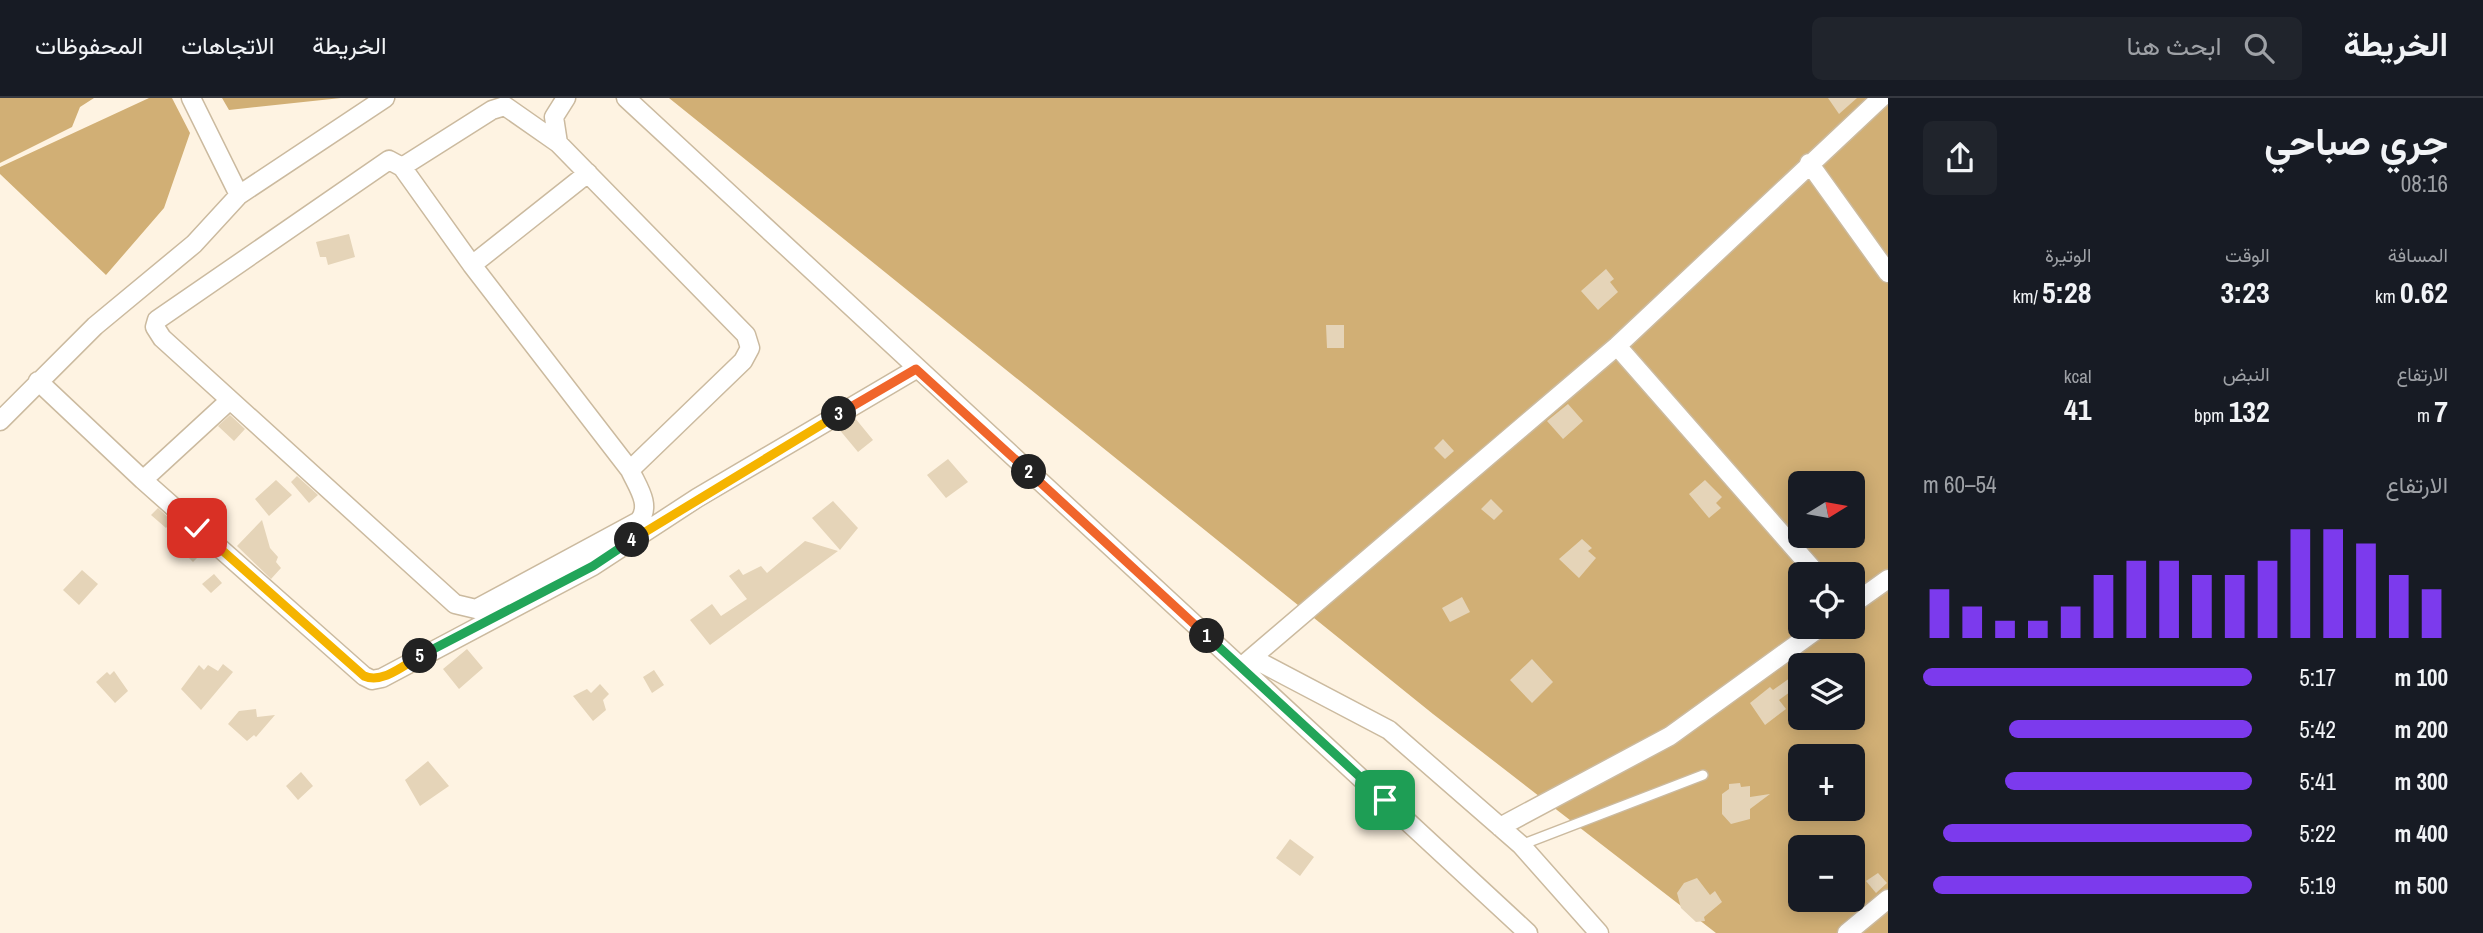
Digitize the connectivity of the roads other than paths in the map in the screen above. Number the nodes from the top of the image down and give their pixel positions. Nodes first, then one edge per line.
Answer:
1 (191, 98) edge
2 (385, 98) edge
3 (566, 98) edge
4 (626, 98) edge
5 (1881, 98) edge
6 (558, 143) junction
7 (1809, 163) junction
8 (402, 167) junction
9 (588, 173) junction
10 (239, 195) junction
11 (472, 265) junction
12 (1888, 273) edge
13 (1617, 346) junction
14 (916, 369) junction
15 (38, 381) junction
16 (230, 400) junction
17 (0, 421) edge
18 (630, 470) junction
19 (143, 480) junction
20 (1806, 562) edge
21 (1888, 579) edge
22 (1865, 595) edge
23 (1804, 639) edge
24 (1246, 663) junction
25 (1703, 775) dead end
26 (1500, 827) junction
27 (1521, 845) junction
28 (1888, 900) edge
29 (1528, 933) edge
30 (1599, 933) edge
31 (1847, 933) edge

1 - 10 street
2 - 10 street
3 - 6 street
4 - 14 street
5 - 7 street
6 - 8 street
6 - 9 street
7 - 12 street
7 - 13 street
8 - 11 street
8 - 16 street
9 - 11 street
9 - 18 street
10 - 15 street
11 - 18 street
13 - 20 street
13 - 24 street
14 - 19 street
14 - 24 street
15 - 17 street
15 - 19 street
16 - 18 street
16 - 19 street
21 - 22 street
23 - 26 street
24 - 26 street
24 - 29 street
25 - 27 lane
26 - 27 street
27 - 30 street
28 - 31 street

